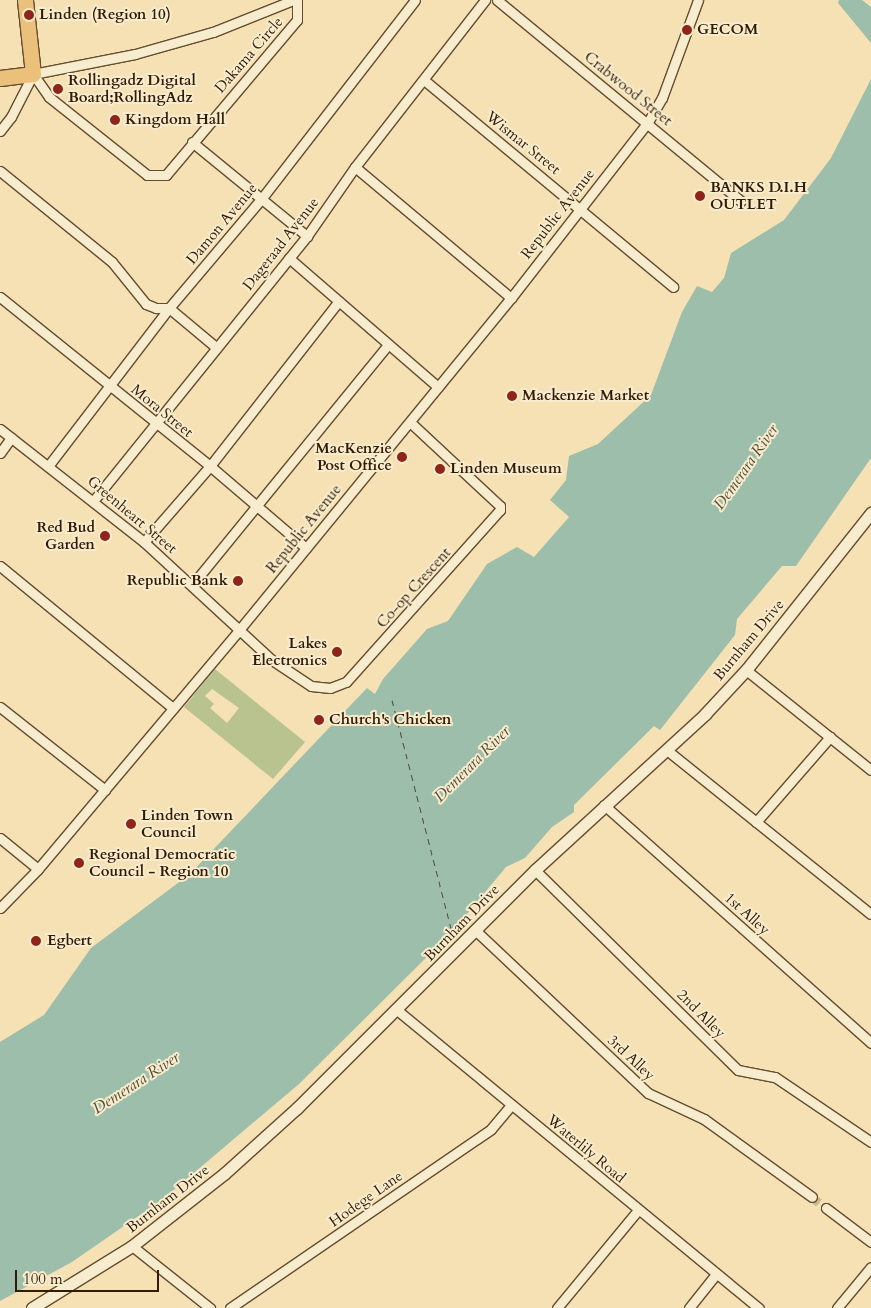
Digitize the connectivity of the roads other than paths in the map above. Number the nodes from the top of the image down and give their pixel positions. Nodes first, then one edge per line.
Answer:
1 (25, 0) edge
2 (293, 0) edge
3 (297, 0) edge
4 (415, 0) edge
5 (485, 0) edge
6 (497, 0) edge
7 (698, 0) edge
8 (33, 74) junction
9 (0, 78) edge
10 (424, 80) junction
11 (648, 122) junction
12 (0, 131) edge
13 (192, 142) junction
14 (355, 167) junction
15 (0, 171) edge
16 (262, 198) junction
17 (741, 201) dead end
18 (580, 207) junction
19 (307, 236) junction
20 (289, 258) junction
21 (673, 287) dead end
22 (0, 297) edge
23 (510, 298) junction
24 (339, 301) junction
25 (169, 308) junction
26 (388, 345) junction
27 (217, 348) junction
28 (109, 386) junction
29 (438, 387) junction
30 (410, 422) junction
31 (156, 425) junction
32 (0, 429) edge
33 (11, 438) junction
34 (0, 454) edge
35 (49, 465) junction
36 (210, 466) junction
37 (94, 500) junction
38 (257, 505) junction
39 (871, 513) edge
40 (144, 542) junction
41 (306, 548) junction
42 (0, 566) edge
43 (192, 585) junction
44 (239, 630) junction
45 (746, 670) junction
46 (0, 706) edge
47 (173, 708) junction
48 (830, 737) junction
49 (668, 751) junction
50 (871, 770) edge
51 (105, 790) junction
52 (604, 805) junction
53 (756, 822) junction
54 (0, 838) edge
55 (38, 868) junction
56 (535, 870) junction
57 (0, 908) edge
58 (871, 914) edge
59 (475, 930) junction
60 (397, 1010) junction
61 (871, 1043) edge
62 (511, 1105) junction
63 (871, 1142) edge
64 (812, 1197) tunnel mouth
65 (826, 1208) tunnel mouth
66 (638, 1210) junction
67 (871, 1242) edge
68 (132, 1246) junction
69 (871, 1267) edge
70 (716, 1274) junction
71 (32, 1308) edge
72 (210, 1308) edge
73 (230, 1308) edge
74 (557, 1308) edge
75 (689, 1308) edge
76 (759, 1308) edge
77 (837, 1308) edge

1 - 8 main road
2 - 8 street
3 - 13 street, Dakama Circle
4 - 16 street, Damon Avenue
5 - 10 street, Dageraad Avenue
6 - 11 street, Crabwood Street
7 - 11 street, Republic Avenue
8 - 9 main road
8 - 12 street
8 - 13 street, Dakama Circle
10 - 14 street, Dageraad Avenue
10 - 18 street, Wismar Street
11 - 17 street, Crabwood Street
11 - 18 street, Republic Avenue
13 - 16 street
14 - 19 street, Dageraad Avenue
14 - 23 street
15 - 25 street
16 - 19 street
16 - 25 street, Damon Avenue
18 - 21 street, Wismar Street
18 - 23 street, Republic Avenue
19 - 20 street, Dageraad Avenue
20 - 24 street
20 - 27 street, Dageraad Avenue
22 - 28 street, Mora Street
23 - 29 street, Republic Avenue
24 - 26 street
24 - 36 street
25 - 27 street
25 - 28 street, Damon Avenue
26 - 29 street
26 - 38 street
27 - 31 street, Dageraad Avenue
28 - 31 street, Mora Street
28 - 35 street, Damon Avenue
29 - 30 street, Republic Avenue
30 - 41 street, Republic Avenue
30 - 44 street, Co-op Crescent
31 - 36 street, Mora Street
31 - 37 street, Dageraad Avenue
32 - 33 street, Greenheart Street
33 - 34 street
33 - 35 street, Greenheart Street
35 - 37 street, Greenheart Street
36 - 38 street, Mora Street
36 - 40 street
37 - 40 street, Greenheart Street
38 - 41 street, Mora Street
38 - 43 street
39 - 45 street, Burnham Drive
40 - 43 street, Greenheart Street
41 - 44 street, Republic Avenue
42 - 47 street
43 - 44 street, Greenheart Street
44 - 47 street, Republic Avenue
45 - 48 street
45 - 49 street, Burnham Drive
46 - 51 street
47 - 51 street, Republic Avenue
48 - 50 street
48 - 53 street
49 - 52 street, Burnham Drive
49 - 53 street
51 - 55 street, Republic Avenue
52 - 56 street, Burnham Drive
52 - 61 street, 1st Alley
53 - 58 street
54 - 55 street
55 - 57 street, Republic Avenue
56 - 59 street, Burnham Drive
56 - 63 street, 2nd Alley
59 - 60 street, Burnham Drive
59 - 64 street, 3rd Alley
60 - 62 street, Waterlily Road
60 - 68 street, Burnham Drive
62 - 66 street, Waterlily Road
62 - 73 street, Hodege Lane
65 - 67 street
66 - 70 street, Waterlily Road
66 - 74 street
68 - 71 street, Burnham Drive
68 - 72 street
69 - 77 street
70 - 75 street
70 - 76 street, Waterlily Road

